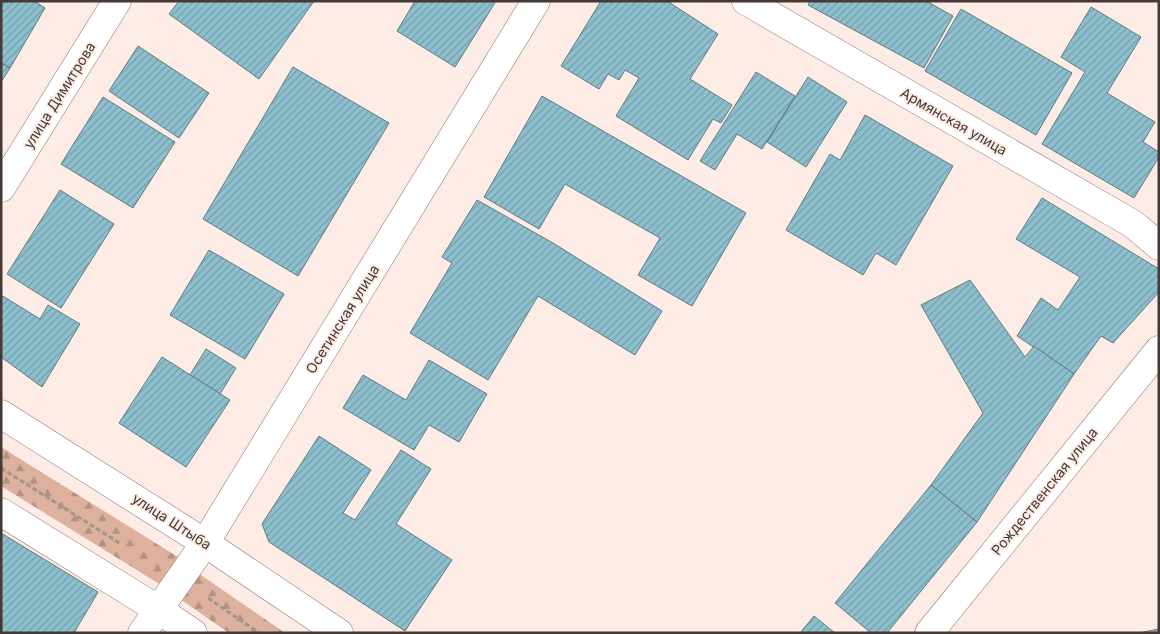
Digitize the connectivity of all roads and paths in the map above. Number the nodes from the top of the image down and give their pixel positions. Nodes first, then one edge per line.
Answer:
1 (117, 1) edge
2 (536, 1) edge
3 (746, 1) edge
4 (1, 188) edge
5 (1159, 246) edge
6 (1159, 350) edge
7 (1, 414) edge
8 (1, 468) edge
9 (1, 512) edge
10 (206, 542) junction
11 (126, 547) dead end
12 (206, 597) dead end
13 (159, 610) junction
14 (142, 633) edge
15 (193, 633) edge
16 (259, 633) edge
17 (339, 633) edge
18 (928, 633) edge

1 - 4 street, улица Димитрова
2 - 10 street, Осетинская улица
3 - 5 street, Армянская улица
6 - 18 street, Рождественская улица
7 - 10 street, улица Штыба
8 - 11 path
9 - 13 street
10 - 13 street, Осетинская улица
10 - 17 street, улица Штыба
12 - 16 path
13 - 14 street, Осетинская улица
13 - 15 street

